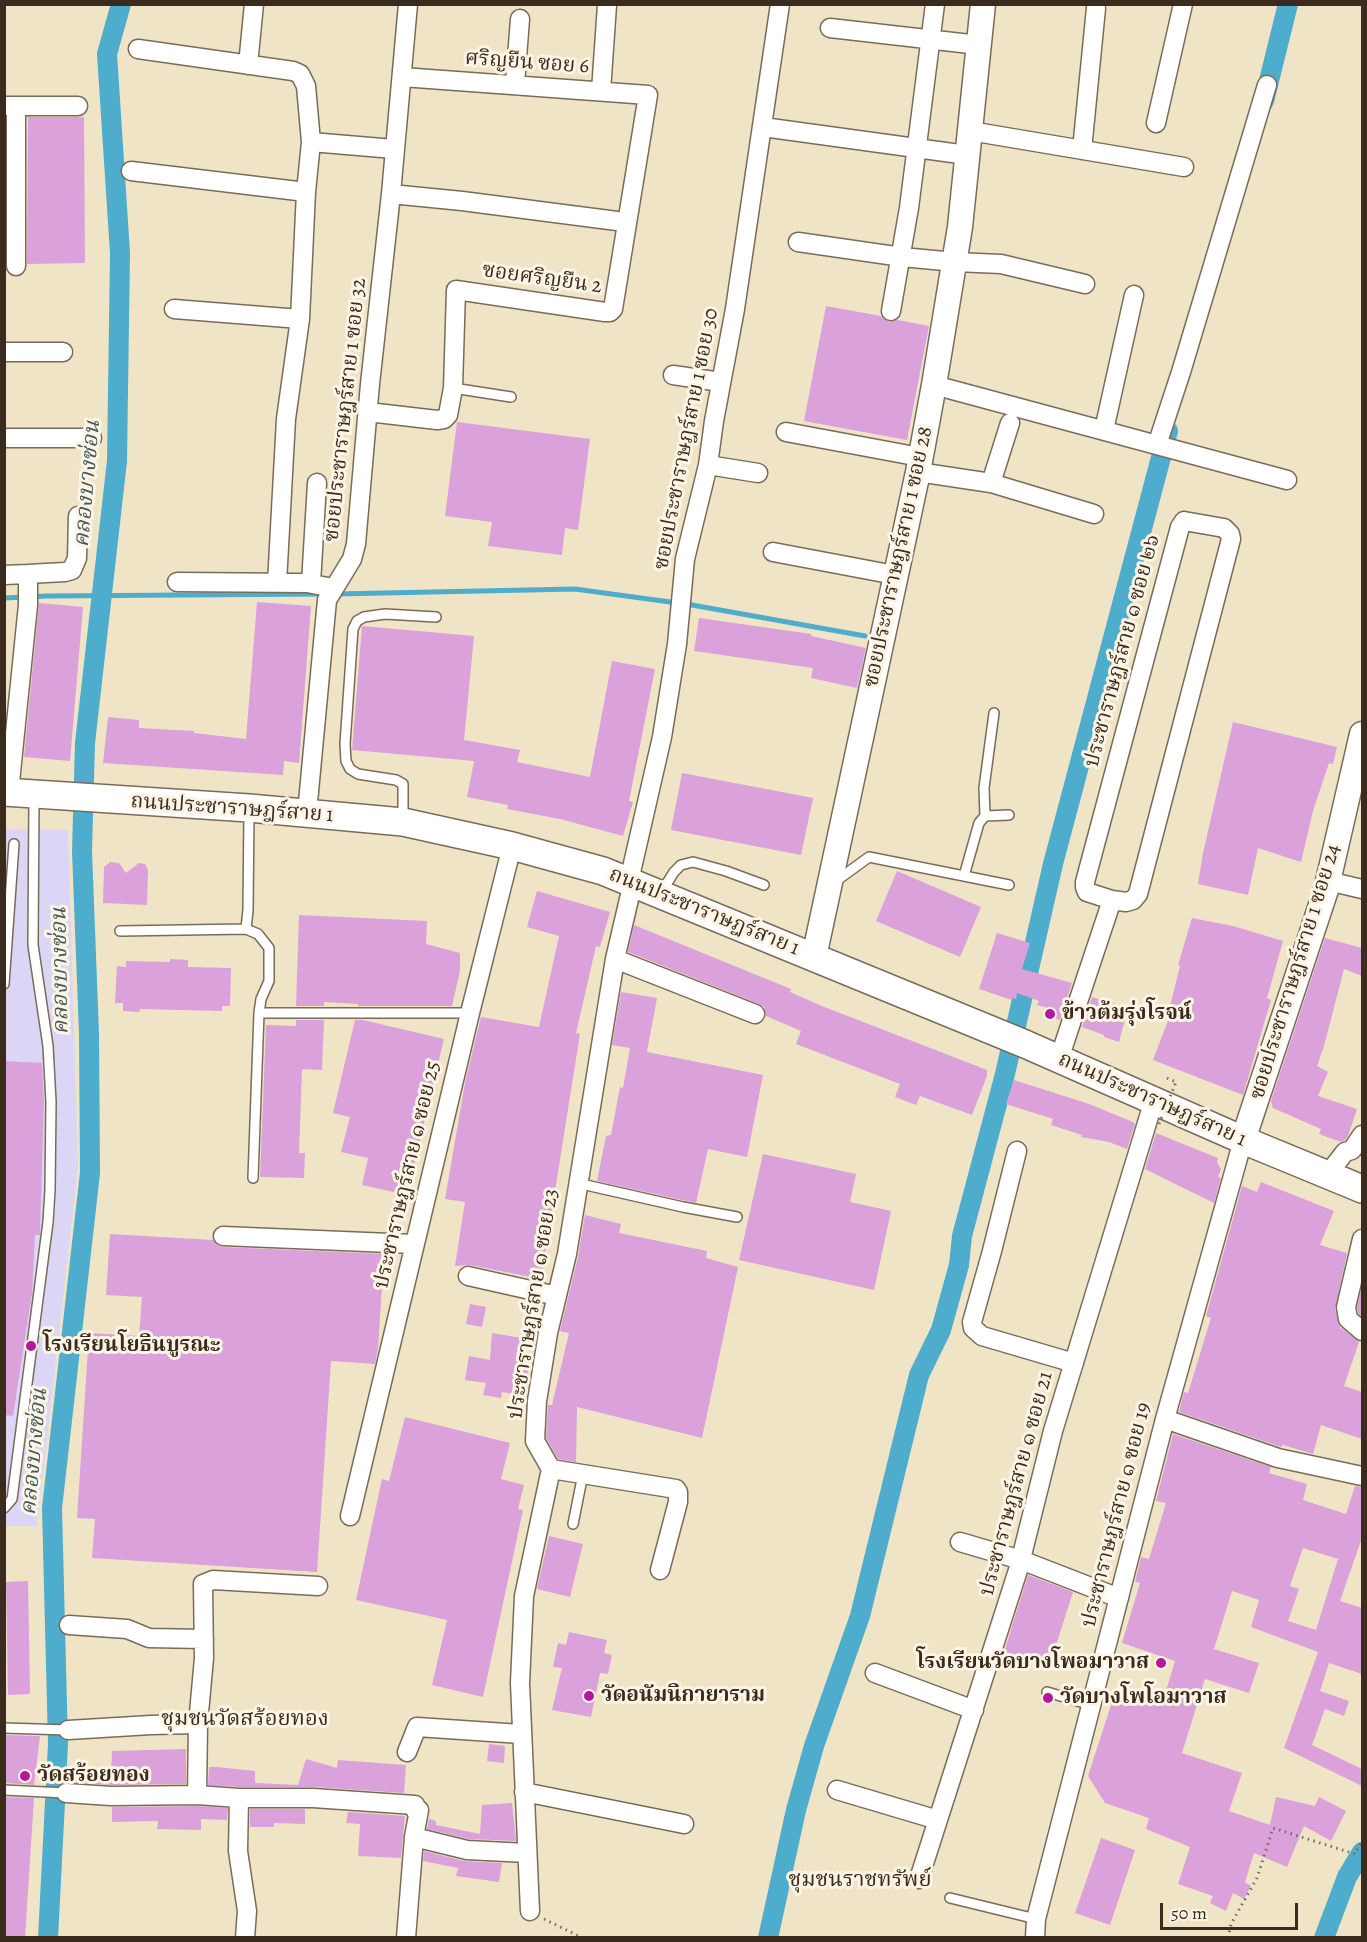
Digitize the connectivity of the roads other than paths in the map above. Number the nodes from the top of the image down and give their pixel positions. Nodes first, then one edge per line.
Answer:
1 (254, 4) edge
2 (408, 4) edge
3 (780, 4) edge
4 (935, 4) edge
5 (983, 4) edge
6 (1183, 4) edge
7 (606, 5) edge
8 (1096, 8) dead end
9 (520, 19) dead end
10 (830, 28) dead end
11 (930, 41) junction
12 (979, 45) junction
13 (138, 49) dead end
14 (248, 65) junction
15 (402, 77) junction
16 (515, 84) junction
17 (1266, 85) dead end
18 (601, 91) junction
19 (648, 95) joint
20 (10, 106) edge
21 (78, 106) dead end
22 (1156, 123) dead end
23 (763, 127) junction
24 (970, 131) junction
25 (311, 142) junction
26 (394, 149) junction
27 (916, 149) junction
28 (1082, 150) junction
29 (968, 155) junction
30 (1184, 167) dead end
31 (131, 171) dead end
32 (306, 192) junction
33 (392, 194) junction
34 (617, 221) dead end
35 (798, 242) dead end
36 (902, 257) junction
37 (955, 262) junction
38 (16, 266) dead end
39 (1085, 284) dead end
40 (1134, 295) dead end
41 (174, 309) dead end
42 (891, 311) dead end
43 (300, 319) junction
44 (4, 352) edge
45 (63, 352) dead end
46 (672, 375) dead end
47 (721, 382) junction
48 (934, 385) junction
49 (453, 388) junction
50 (511, 397) dead end
51 (368, 412) junction
52 (1010, 423) dead end
53 (1104, 430) junction
54 (786, 432) dead end
55 (4, 438) edge
56 (92, 438) dead end
57 (1165, 447) junction
58 (708, 465) junction
59 (919, 465) junction
60 (758, 473) dead end
61 (1287, 480) dead end
62 (317, 483) dead end
63 (991, 483) junction
64 (1094, 514) dead end
65 (78, 516) dead end
66 (773, 552) dead end
67 (4, 575) edge
68 (896, 575) junction
69 (177, 582) dead end
70 (277, 583) junction
71 (311, 583) junction
72 (28, 588) junction
73 (331, 593) junction
74 (436, 617) dead end
75 (994, 713) dead end
76 (1362, 734) edge
77 (16, 793) edge
78 (249, 808) junction
79 (307, 813) junction
80 (1009, 815) dead end
81 (985, 816) junction
82 (403, 822) junction
83 (14, 844) dead end
84 (512, 846) junction
85 (964, 876) junction
86 (631, 881) junction
87 (1328, 881) junction
88 (764, 885) dead end
89 (1009, 885) dead end
90 (829, 886) junction
91 (1362, 889) edge
92 (661, 894) junction
93 (1112, 900) junction
94 (246, 929) junction
95 (120, 931) dead end
96 (814, 957) junction
97 (615, 959) junction
98 (4, 984) edge
99 (259, 1013) junction
100 (470, 1013) junction
101 (755, 1014) dead end
102 (1059, 1059) junction
103 (1160, 1100) junction
104 (1362, 1135) edge
105 (1243, 1140) junction
106 (1017, 1151) dead end
107 (1328, 1174) junction
108 (253, 1178) dead end
109 (577, 1183) junction
110 (1362, 1189) edge
111 (737, 1217) dead end
112 (223, 1236) dead end
113 (1362, 1239) edge
114 (414, 1244) junction
115 (468, 1276) dead end
116 (557, 1296) junction
117 (1362, 1331) edge
118 (1074, 1363) junction
119 (1165, 1419) junction
120 (551, 1469) junction
121 (583, 1474) junction
122 (1362, 1476) edge
123 (4, 1508) edge
124 (350, 1515) dead end
125 (573, 1524) dead end
126 (960, 1542) dead end
127 (1021, 1560) junction
128 (660, 1570) dead end
129 (318, 1586) dead end
130 (1119, 1598) junction
131 (69, 1625) dead end
132 (204, 1639) junction
133 (875, 1673) dead end
134 (1047, 1692) dead end
135 (1091, 1705) junction
136 (974, 1710) junction
137 (198, 1724) junction
138 (4, 1728) edge
139 (68, 1730) joint
140 (521, 1734) junction
141 (407, 1752) dead end
142 (4, 1790) edge
143 (837, 1790) dead end
144 (524, 1792) junction
145 (66, 1793) joint
146 (197, 1795) junction
147 (238, 1798) junction
148 (938, 1820) junction
149 (684, 1824) dead end
150 (414, 1837) junction
151 (527, 1853) junction
152 (919, 1879) dead end
153 (950, 1898) dead end
154 (530, 1911) road end
155 (1036, 1919) junction
156 (245, 1938) edge
157 (406, 1938) edge
158 (1035, 1938) edge

1 - 14 street
2 - 15 street, ซอยประชาราษฎร์สาย 1 ซอย 32
3 - 23 street, ซอยประชาราษฎร์สาย 1 ซอย 30
4 - 11 street
5 - 12 street, ซอยประชาราษฎร์สาย 1 ซอย 28
6 - 22 street
7 - 18 street
8 - 28 street
9 - 16 street
10 - 11 street
11 - 12 street
11 - 27 street
12 - 24 street, ซอยประชาราษฎร์สาย 1 ซอย 28
13 - 14 street
14 - 25 street
15 - 16 street, ศริญยืน ซอย 6
15 - 26 street, ซอยประชาราษฎร์สาย 1 ซอย 32
16 - 18 street, ศริญยืน ซอย 6
17 - 57 street
18 - 19 street, ศริญยืน ซอย 6
19 - 49 street, ซอยศริญยืน 2
20 - 21 street
20 - 38 street
23 - 27 street
23 - 47 street, ซอยประชาราษฎร์สาย 1 ซอย 30
24 - 28 street
24 - 29 street, ซอยประชาราษฎร์สาย 1 ซอย 28
25 - 26 street
25 - 32 street
26 - 33 street, ซอยประชาราษฎร์สาย 1 ซอย 32
27 - 29 street
27 - 36 street
28 - 30 street
29 - 37 street, ซอยประชาราษฎร์สาย 1 ซอย 28
31 - 32 street
32 - 43 street
33 - 34 street
33 - 51 street, ซอยประชาราษฎร์สาย 1 ซอย 32
35 - 36 street
36 - 37 street
36 - 42 street
37 - 39 street
37 - 48 street, ซอยประชาราษฎร์สาย 1 ซอย 28
40 - 53 street
41 - 43 street
43 - 70 street
44 - 45 street
46 - 47 street
47 - 58 street, ซอยประชาราษฎร์สาย 1 ซอย 30
48 - 53 street
48 - 59 street, ซอยประชาราษฎร์สาย 1 ซอย 28
49 - 50 lane
49 - 51 street, ซอยศริญยืน 2
51 - 73 street, ซอยประชาราษฎร์สาย 1 ซอย 32
52 - 63 street
53 - 57 street
54 - 59 street
55 - 56 street
57 - 61 street
58 - 60 street
58 - 86 street, ซอยประชาราษฎร์สาย 1 ซอย 30
59 - 63 street
59 - 68 street, ซอยประชาราษฎร์สาย 1 ซอย 28
62 - 71 street
63 - 64 street
65 - 72 street
66 - 68 street
67 - 72 street
68 - 90 street, ซอยประชาราษฎร์สาย 1 ซอย 28
69 - 70 street
70 - 71 street
71 - 73 street
72 - 77 street
73 - 79 street, ซอยประชาราษฎร์สาย 1 ซอย 32
74 - 82 lane
75 - 81 lane
76 - 87 street, ซอยประชาราษฎร์สาย 1 ซอย 24
77 - 78 main road, ถนนประชาราษฎร์สาย 1
77 - 123 lane
78 - 79 main road, ถนนประชาราษฎร์สาย 1
78 - 94 lane
79 - 82 main road, ถนนประชาราษฎร์สาย 1
80 - 81 lane
81 - 85 lane
82 - 84 main road, ถนนประชาราษฎร์สาย 1
83 - 98 lane
84 - 86 main road, ถนนประชาราษฎร์สาย 1
84 - 100 street, ประชาราษฎร์สาย ๑ ซอย 25
85 - 89 lane
85 - 90 lane
86 - 92 main road, ถนนประชาราษฎร์สาย 1
86 - 97 street, ประชาราษฎร์สาย ๑ ซอย 23
87 - 91 street
87 - 105 street, ซอยประชาราษฎร์สาย 1 ซอย 24
88 - 92 lane
90 - 96 street, ซอยประชาราษฎร์สาย 1 ซอย 28
92 - 96 main road, ถนนประชาราษฎร์สาย 1
93 - 93 street, ประชาราษฎร์สาย ๑ ซอย ๒๖
93 - 102 street
94 - 95 lane
94 - 99 lane
96 - 102 main road, ถนนประชาราษฎร์สาย 1
97 - 101 street
97 - 109 street, ประชาราษฎร์สาย ๑ ซอย 23
99 - 100 lane
99 - 108 lane
100 - 114 street, ประชาราษฎร์สาย ๑ ซอย 25
102 - 103 main road, ถนนประชาราษฎร์สาย 1
103 - 105 main road, ถนนประชาราษฎร์สาย 1
103 - 118 street, ประชาราษฎร์สาย ๑ ซอย 21
104 - 107 street
105 - 107 main road, ถนนประชาราษฎร์สาย 1
105 - 119 street, ประชาราษฎร์สาย ๑ ซอย 19
106 - 118 street
107 - 110 main road, ถนนประชาราษฎร์สาย 1
109 - 111 lane
109 - 116 street, ประชาราษฎร์สาย ๑ ซอย 23
112 - 114 street
113 - 117 street
114 - 124 street, ประชาราษฎร์สาย ๑ ซอย 25
115 - 116 street
116 - 120 street, ประชาราษฎร์สาย ๑ ซอย 23
118 - 127 street, ประชาราษฎร์สาย ๑ ซอย 21
119 - 122 street
119 - 130 street, ประชาราษฎร์สาย ๑ ซอย 19
120 - 121 street
120 - 140 street
121 - 125 lane
121 - 128 street
126 - 127 street
127 - 130 street
127 - 136 street, ประชาราษฎร์สาย ๑ ซอย 21
129 - 132 street
130 - 135 street, ประชาราษฎร์สาย ๑ ซอย 19
131 - 132 street
132 - 137 street
133 - 136 street
134 - 135 lane
135 - 155 street, ประชาราษฎร์สาย ๑ ซอย 19
136 - 148 street, ประชาราษฎร์สาย ๑ ซอย 21
137 - 139 street
137 - 146 street
138 - 139 lane
140 - 141 street
140 - 144 street
142 - 145 lane
143 - 148 street
144 - 149 street
144 - 151 street
145 - 146 street
146 - 147 street
147 - 150 street
147 - 156 street
148 - 152 street, ประชาราษฎร์สาย ๑ ซอย 21
150 - 151 street
150 - 157 street
151 - 154 street
153 - 155 lane
155 - 158 street, ประชาราษฎร์สาย ๑ ซอย 19

